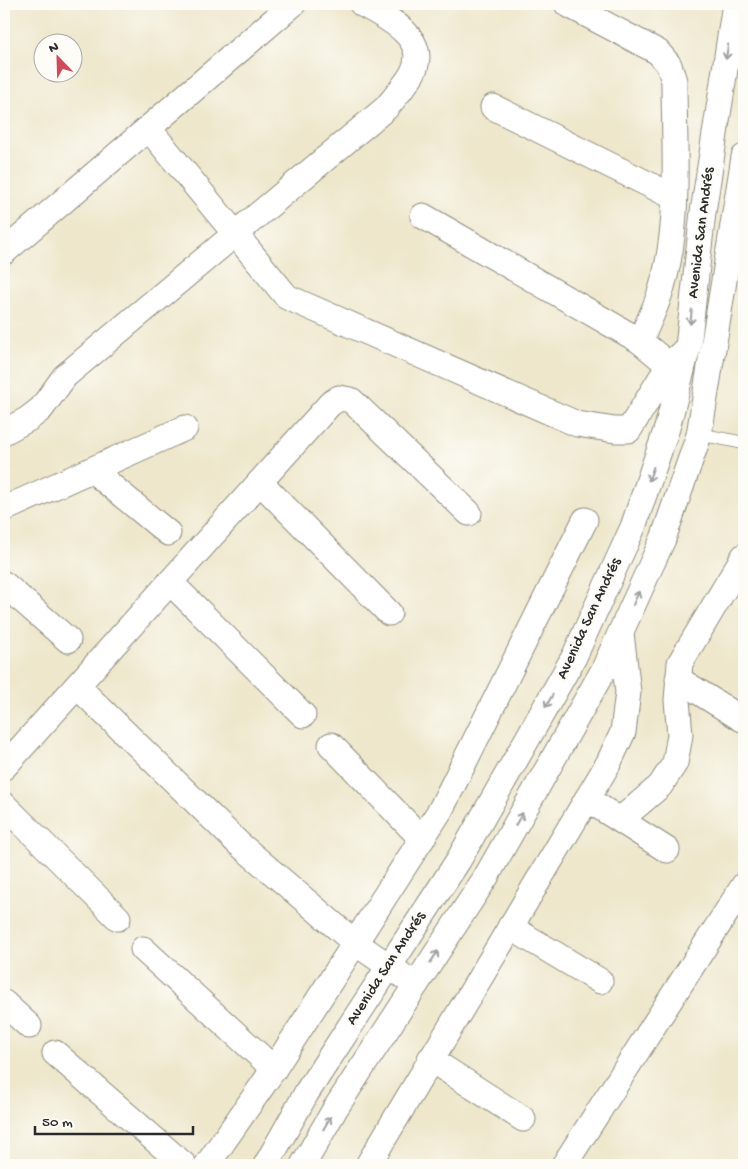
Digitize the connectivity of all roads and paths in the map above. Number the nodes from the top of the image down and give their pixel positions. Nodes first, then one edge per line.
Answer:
1 (293, 4) edge
2 (362, 4) edge
3 (567, 4) edge
4 (735, 4) edge
5 (493, 107) dead end
6 (149, 129) junction
7 (744, 158) edge
8 (674, 197) junction
9 (424, 216) dead end
10 (236, 234) junction
11 (4, 252) edge
12 (640, 341) junction
13 (688, 347) junction
14 (669, 365) junction
15 (185, 428) dead end
16 (667, 428) junction
17 (4, 432) edge
18 (699, 434) junction
19 (744, 444) edge
20 (92, 470) junction
21 (260, 482) junction
22 (4, 509) edge
23 (469, 513) dead end
24 (585, 520) dead end
25 (168, 533) dead end
26 (744, 556) edge
27 (170, 582) junction
28 (4, 584) edge
29 (608, 584) junction
30 (389, 613) dead end
31 (621, 633) junction
32 (68, 640) dead end
33 (678, 679) junction
34 (77, 686) junction
35 (303, 715) dead end
36 (742, 719) dead end
37 (330, 745) dead end
38 (4, 767) edge
39 (587, 799) junction
40 (4, 805) edge
41 (620, 820) junction
42 (422, 839) junction
43 (667, 850) dead end
44 (744, 885) edge
45 (118, 918) dead end
46 (510, 927) junction
47 (354, 942) junction
48 (144, 949) dead end
49 (389, 966) junction
50 (600, 981) dead end
51 (416, 985) junction
52 (4, 1004) edge
53 (29, 1026) dead end
54 (55, 1054) dead end
55 (430, 1059) junction
56 (274, 1069) junction
57 (523, 1119) dead end
58 (184, 1165) edge
59 (207, 1165) edge
60 (266, 1165) edge
61 (303, 1165) edge
62 (368, 1165) edge
63 (564, 1165) edge

1 - 6 street
2 - 10 street
3 - 8 street
4 -> 13 street, Avenida San Andrés
5 - 8 street
6 - 10 street
6 - 11 street
7 - 18 street, Avenida San Andrés
8 - 12 street
9 - 12 street
10 - 14 street
10 - 17 street
12 - 14 street
13 - 14 street
13 - 16 street, Avenida San Andrés
15 - 20 street
16 - 18 street
16 -> 29 street, Avenida San Andrés
18 - 19 lane
31 -> 18 street, Avenida San Andrés
20 - 22 street
20 - 25 street
21 - 23 street
21 - 27 street
21 - 30 street
24 - 42 street
26 - 33 street
27 - 34 street
27 - 35 street
28 - 32 street
29 - 31 street
29 -> 49 street, Avenida San Andrés
31 - 39 street
51 -> 31 street, Avenida San Andrés
33 - 36 street
33 - 41 street
34 - 38 street
34 - 47 street
37 - 42 street
39 - 41 street
39 - 46 street
40 - 45 street
41 - 43 street
42 - 47 street
44 - 63 street
46 - 50 street
46 - 55 street
47 - 49 street
47 - 56 street
48 - 56 street
49 - 51 street
49 - 60 street, Avenida San Andrés
61 -> 51 street, Avenida San Andrés
52 - 53 street
54 - 58 street
55 - 57 street
55 - 62 street
56 - 59 street

